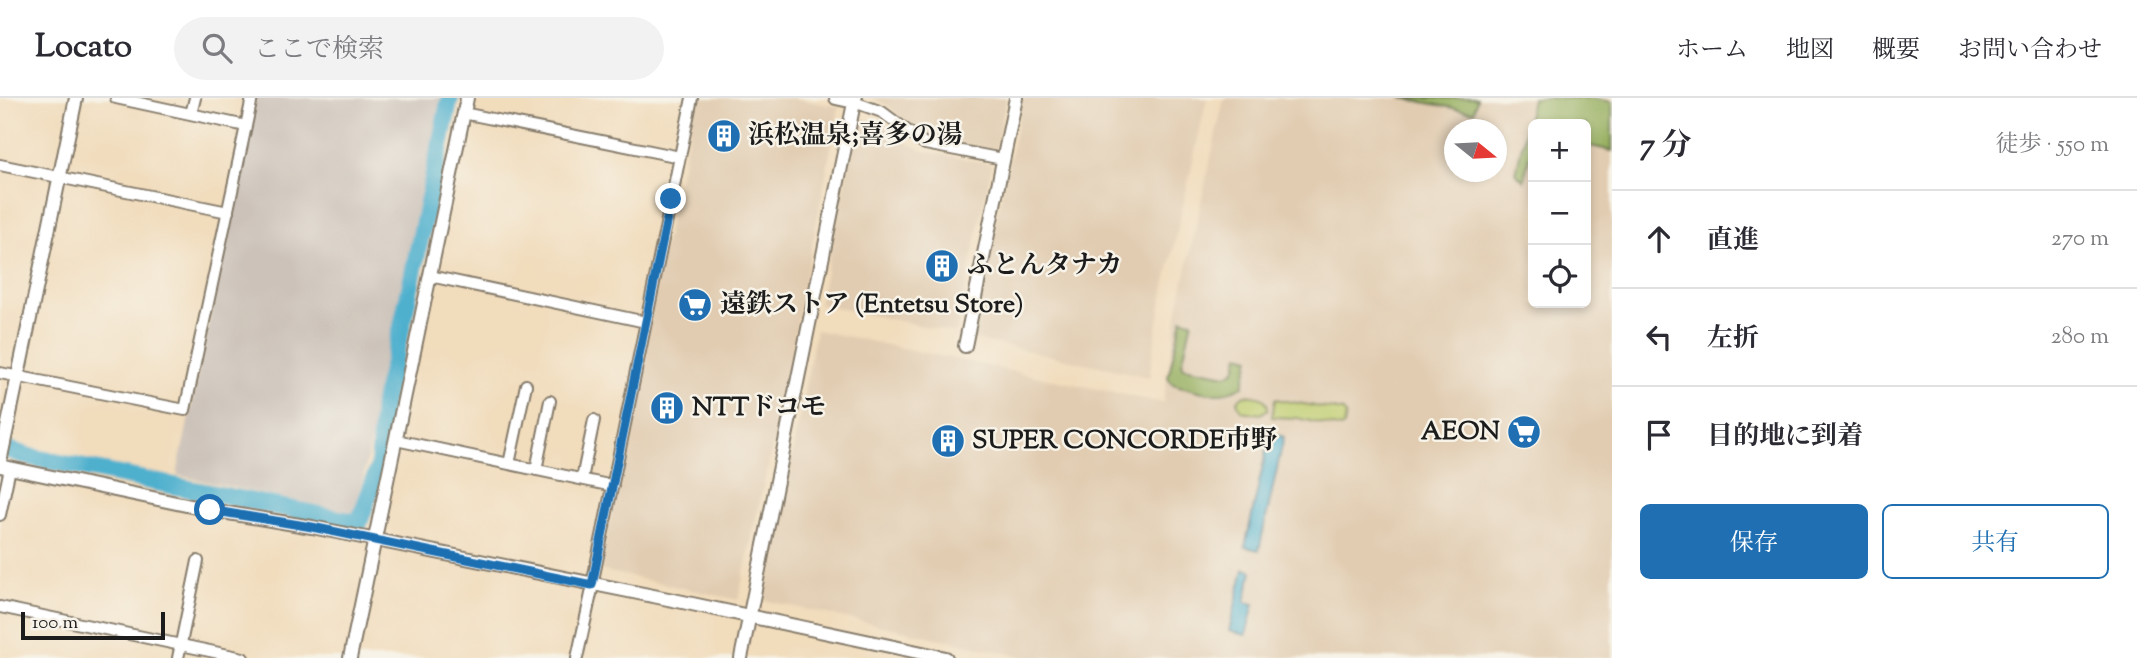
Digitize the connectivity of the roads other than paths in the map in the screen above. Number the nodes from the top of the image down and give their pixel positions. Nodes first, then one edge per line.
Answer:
1 (76, 98) edge
2 (116, 98) edge
3 (195, 98) edge
4 (252, 98) edge
5 (467, 98) edge
6 (692, 98) edge
7 (836, 98) edge
8 (1016, 98) edge
9 (855, 100) edge
10 (463, 113) junction
11 (191, 114) junction
12 (246, 126) junction
13 (680, 157) junction
14 (1003, 159) junction
15 (0, 165) edge
16 (60, 177) junction
17 (228, 212) junction
18 (430, 276) junction
19 (646, 322) junction
20 (965, 346) dead end
21 (0, 373) edge
22 (18, 377) junction
23 (526, 385) dead end
24 (550, 401) dead end
25 (594, 419) dead end
26 (396, 440) junction
27 (3, 458) edge
28 (509, 464) junction
29 (536, 470) junction
30 (582, 479) junction
31 (613, 486) junction
32 (0, 515) edge
33 (375, 540) junction
34 (198, 561) dead end
35 (593, 581) junction
36 (0, 607) edge
37 (750, 616) junction
38 (181, 645) junction
39 (178, 658) edge
40 (243, 658) edge
41 (351, 658) edge
42 (577, 658) edge
43 (741, 658) edge
44 (946, 658) edge

1 - 16 street
2 - 11 street
3 - 11 street
4 - 12 street
5 - 10 street
6 - 13 street
7 - 9 street
8 - 14 street
9 - 14 street
9 - 37 street
10 - 13 street
10 - 18 street
11 - 12 street
12 - 17 street
13 - 19 street
14 - 20 street
15 - 16 street
16 - 17 street
16 - 22 street
17 - 22 street
18 - 19 street
18 - 26 street
19 - 31 street
21 - 22 street
22 - 27 street
23 - 28 street
24 - 29 street
25 - 30 street
26 - 28 street
26 - 33 street
27 - 32 street
27 - 33 street
28 - 29 street
29 - 30 street
30 - 31 street
31 - 35 street
33 - 35 street
33 - 41 street
34 - 38 street
35 - 37 street
35 - 42 street
36 - 38 street
37 - 43 street
37 - 44 street
38 - 39 street
38 - 40 street

